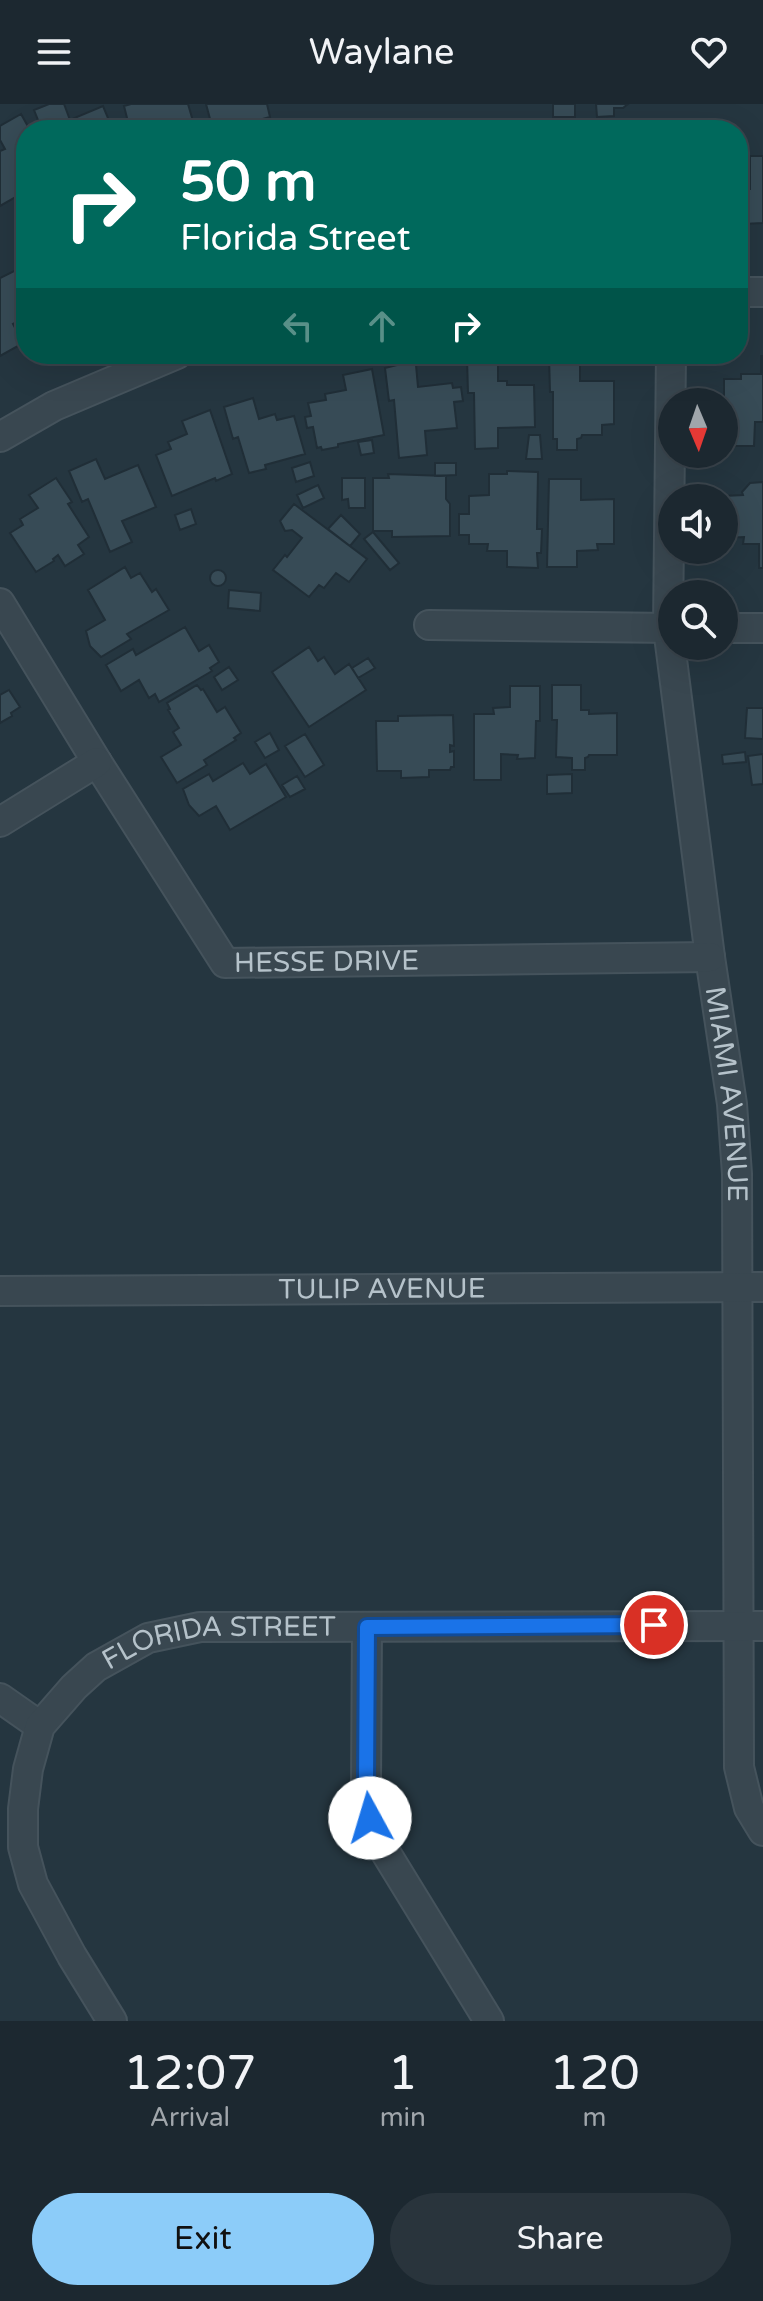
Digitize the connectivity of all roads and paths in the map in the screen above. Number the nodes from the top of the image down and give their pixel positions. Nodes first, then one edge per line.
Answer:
1 (153, 364) edge
2 (671, 364) edge
3 (0, 437) edge
4 (670, 580) edge
5 (0, 603) edge
6 (429, 625) dead end
7 (658, 628) edge
8 (738, 628) edge
9 (763, 628) edge
10 (674, 660) edge
11 (97, 762) junction
12 (0, 822) edge
13 (710, 957) junction
14 (750, 1287) edge
15 (0, 1291) edge
16 (751, 1626) edge
17 (367, 1627) junction
18 (0, 1698) edge
19 (40, 1726) junction
20 (763, 1831) edge
21 (112, 2021) edge
22 (489, 2021) edge

1 - 3 street
2 - 4 street, MIAMI AVENUE
5 - 11 street, HESSE DRIVE
6 - 7 street
8 - 9 street
10 - 13 street, MIAMI AVENUE
11 - 12 street
11 - 13 street, HESSE DRIVE
13 - 14 street, MIAMI AVENUE
14 - 15 street, TULIP AVENUE
14 - 16 street, MIAMI AVENUE
16 - 17 street, FLORIDA STREET
16 - 20 street, MIAMI AVENUE
17 - 19 street, FLORIDA STREET
17 - 22 street
18 - 19 street
19 - 21 street

